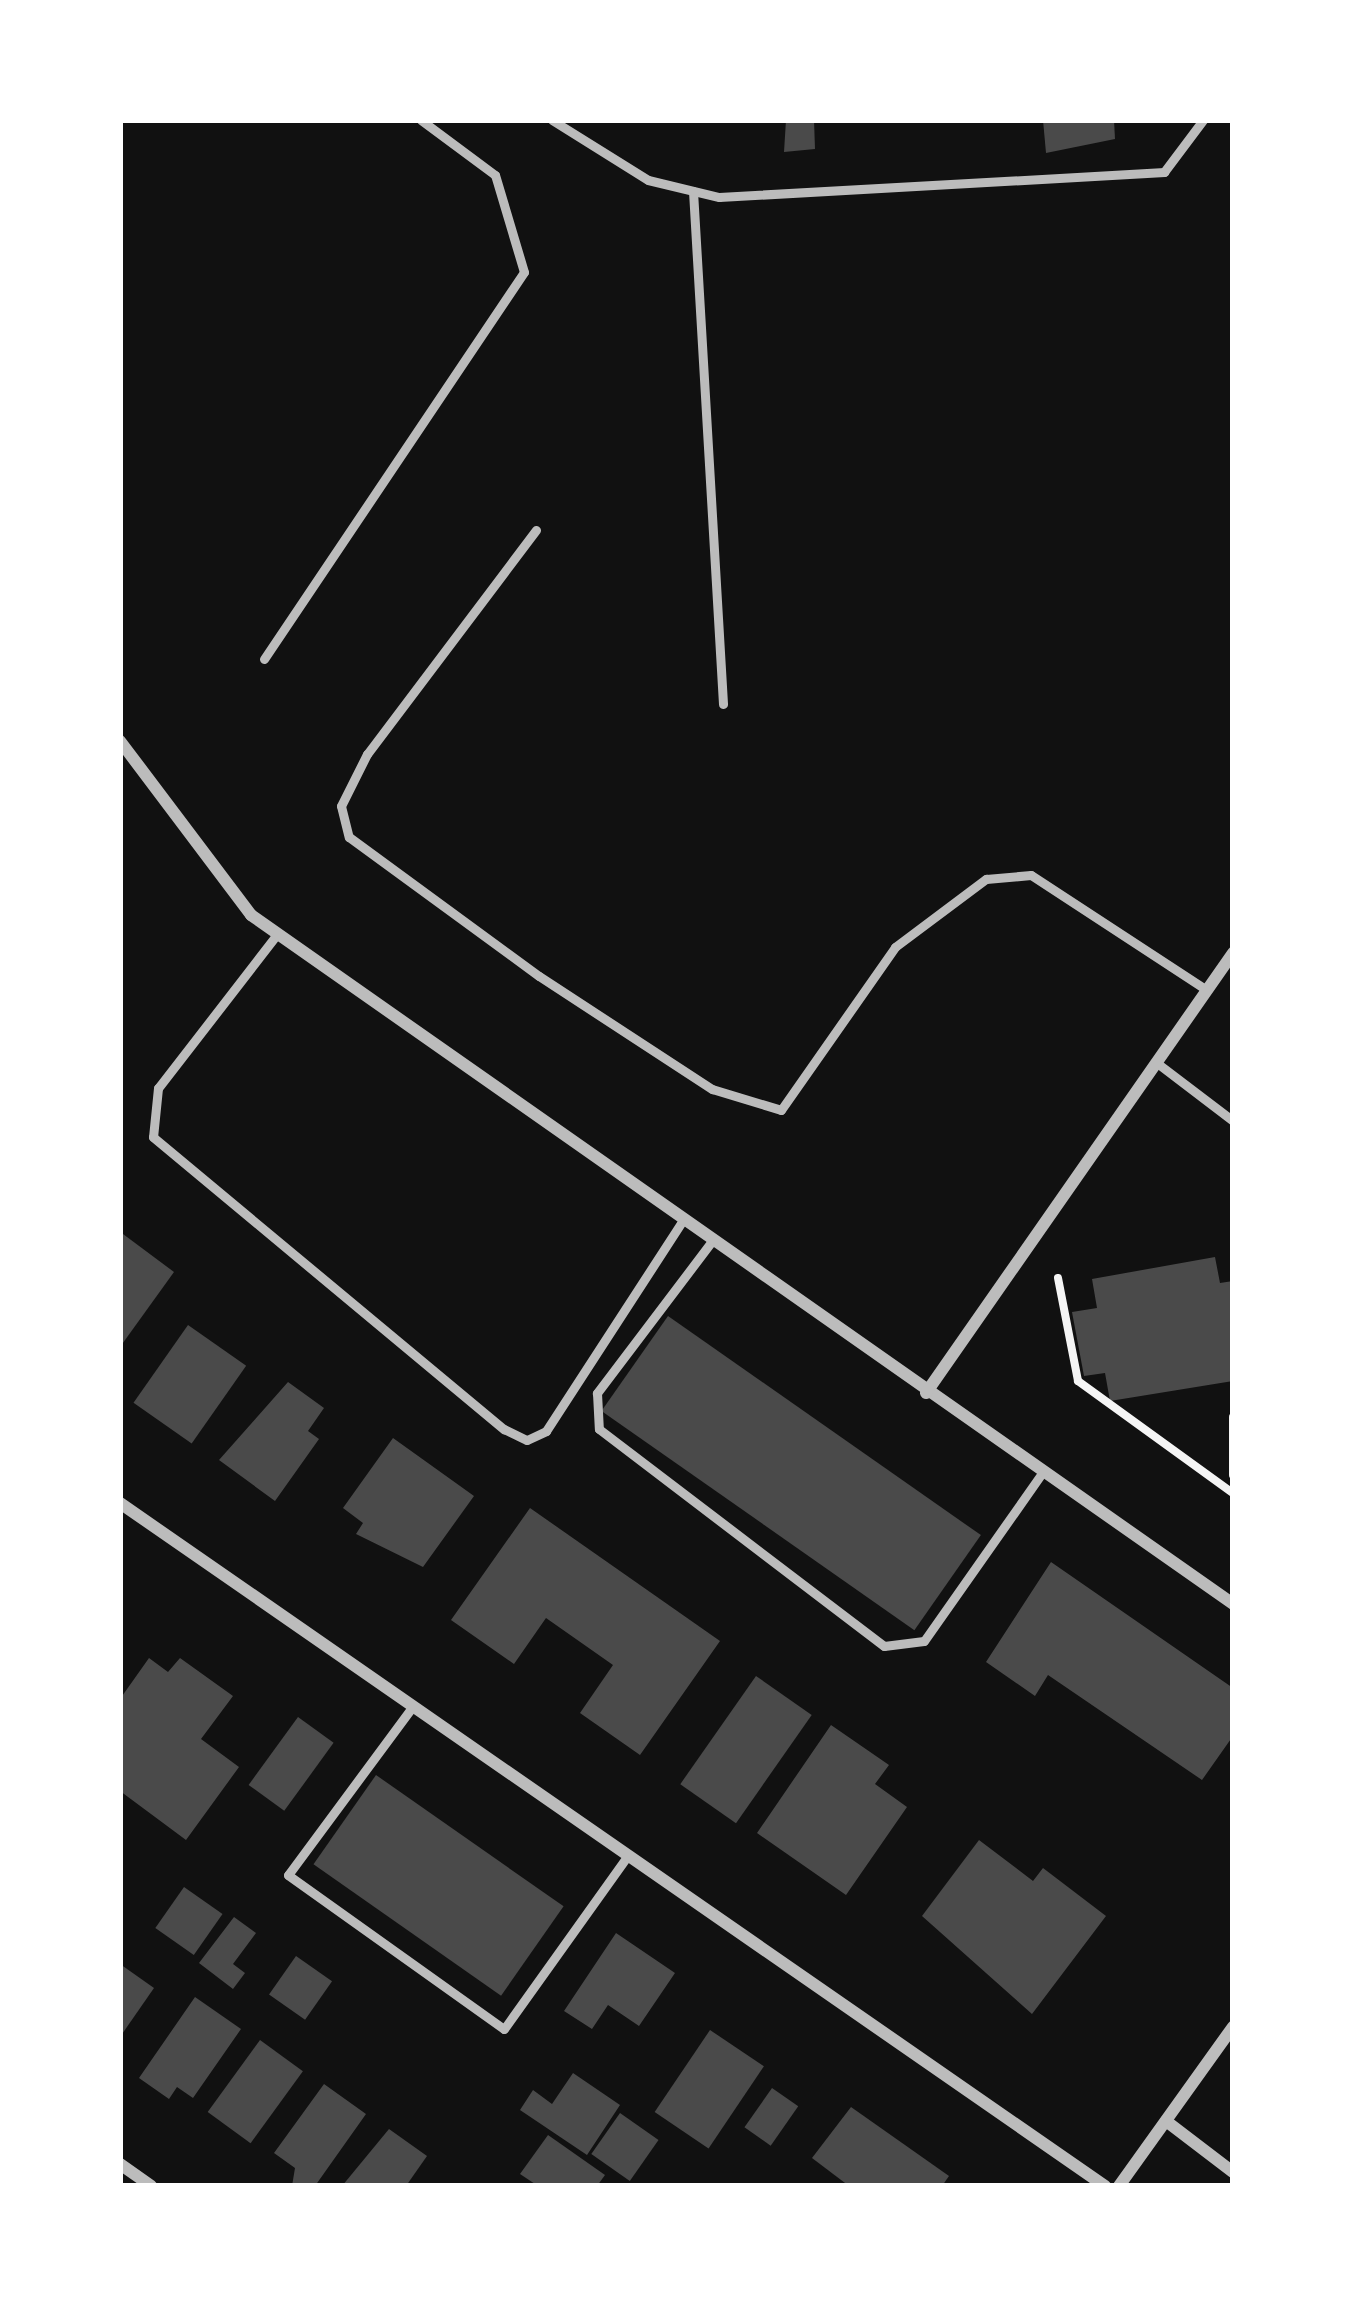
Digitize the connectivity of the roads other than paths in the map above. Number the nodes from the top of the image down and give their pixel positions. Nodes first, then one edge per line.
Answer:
1 (421, 120) edge
2 (552, 120) edge
3 (1203, 120) edge
4 (693, 191) junction
5 (536, 530) dead end
6 (264, 658) dead end
7 (723, 704) dead end
8 (120, 741) edge
9 (278, 933) junction
10 (1233, 953) edge
11 (1208, 990) junction
12 (1156, 1063) junction
13 (1233, 1121) edge
14 (683, 1220) junction
15 (712, 1241) junction
16 (926, 1393) junction
17 (1042, 1473) junction
18 (120, 1503) edge
19 (1233, 1604) edge
20 (413, 1706) junction
21 (628, 1855) junction
22 (1233, 2026) edge
23 (1166, 2121) junction
24 (120, 2164) edge
25 (1233, 2172) edge
26 (151, 2186) edge
27 (1105, 2186) edge
28 (1119, 2186) edge

1 - 6 lane
2 - 4 lane
3 - 4 lane
4 - 7 lane
5 - 11 lane
8 - 9 street
9 - 14 street
9 - 14 lane
10 - 11 street
11 - 12 street
12 - 13 lane
12 - 16 street
14 - 15 street
15 - 16 street
15 - 17 lane
16 - 17 street
17 - 19 street
18 - 20 street
20 - 21 street
20 - 21 lane
21 - 27 street
22 - 23 street
23 - 25 street
23 - 28 street
24 - 26 street

